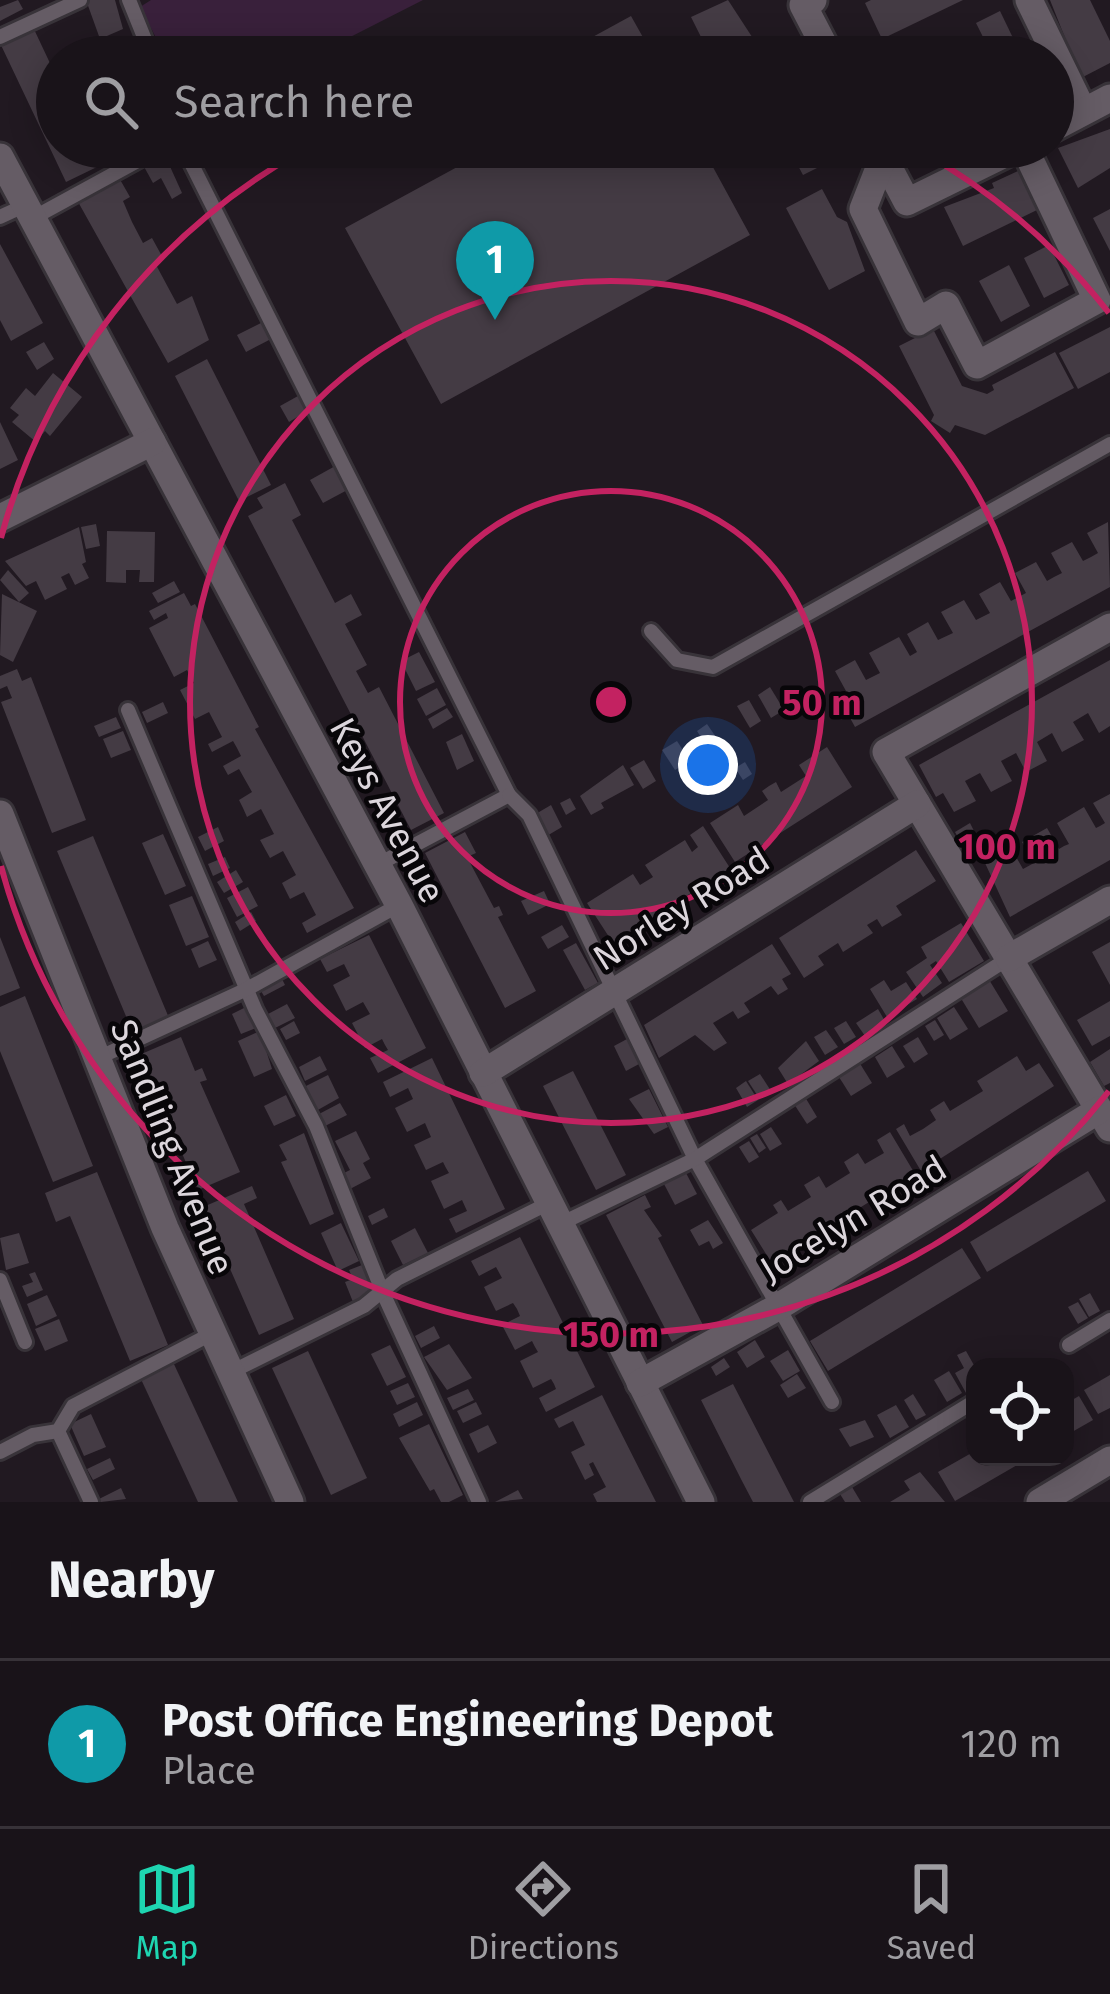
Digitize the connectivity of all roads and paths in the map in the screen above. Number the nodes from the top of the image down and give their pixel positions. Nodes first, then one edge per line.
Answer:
1 (80, 0) edge
2 (129, 0) edge
3 (1029, 0) edge
4 (805, 2) edge
5 (144, 36) edge
6 (820, 36) edge
7 (1047, 36) edge
8 (0, 37) edge
9 (1074, 92) edge
10 (1110, 98) edge
11 (1083, 111) junction
12 (1074, 116) edge
13 (0, 157) edge
14 (118, 168) edge
15 (194, 168) edge
16 (876, 168) edge
17 (889, 168) edge
18 (978, 168) edge
19 (1032, 168) edge
20 (20, 213) edge
21 (152, 442) junction
22 (1110, 444) edge
23 (0, 518) edge
24 (1110, 627) edge
25 (651, 631) dead end
26 (128, 710) dead end
27 (509, 795) junction
28 (917, 804) junction
29 (0, 814) edge
30 (377, 865) junction
31 (1110, 900) edge
32 (399, 905) junction
33 (1009, 958) junction
34 (247, 989) junction
35 (616, 991) junction
36 (98, 1058) junction
37 (483, 1073) junction
38 (1105, 1119) edge
39 (695, 1159) junction
40 (552, 1214) junction
41 (0, 1280) edge
42 (383, 1293) junction
43 (778, 1307) junction
44 (1110, 1320) edge
45 (211, 1334) junction
46 (25, 1342) dead end
47 (1069, 1345) dead end
48 (229, 1373) junction
49 (640, 1383) junction
50 (832, 1402) dead end
51 (966, 1407) edge
52 (58, 1431) junction
53 (0, 1452) edge
54 (1110, 1460) edge
55 (91, 1502) edge
56 (290, 1502) edge
57 (479, 1502) edge
58 (701, 1502) edge
59 (810, 1502) edge
60 (1040, 1502) edge

1 - 8 lane
2 - 5 lane
3 - 7 street
4 - 6 street
9 - 11 street
10 - 11 street
11 - 12 street
13 - 20 street, Keys Avenue
14 - 20 lane
15 - 27 lane
16 - 19 street
17 - 18 street
20 - 21 street, Keys Avenue
21 - 23 street
21 - 30 street, Keys Avenue
22 - 25 lane
24 - 28 street
26 - 34 lane
27 - 30 lane
27 - 35 lane
28 - 33 street
28 - 35 street, Norley Road
29 - 36 street, Sandling Avenue
30 - 32 street, Keys Avenue
31 - 33 street
32 - 34 lane
32 - 37 street, Keys Avenue
33 - 38 street
33 - 39 lane
34 - 36 lane
34 - 42 lane
35 - 37 street, Norley Road
35 - 39 lane
36 - 45 street, Sandling Avenue
37 - 40 street, Keys Avenue
38 - 43 street, Jocelyn Road
39 - 40 lane
39 - 43 lane
40 - 42 lane
40 - 49 street, Keys Avenue
41 - 46 lane
42 - 48 lane
42 - 57 lane
43 - 49 street, Jocelyn Road
43 - 50 lane
44 - 47 lane
45 - 48 street, Sandling Avenue
45 - 52 lane
48 - 56 street, Sandling Avenue
49 - 58 street, Keys Avenue
51 - 59 lane
52 - 53 lane
52 - 55 lane
54 - 60 street

